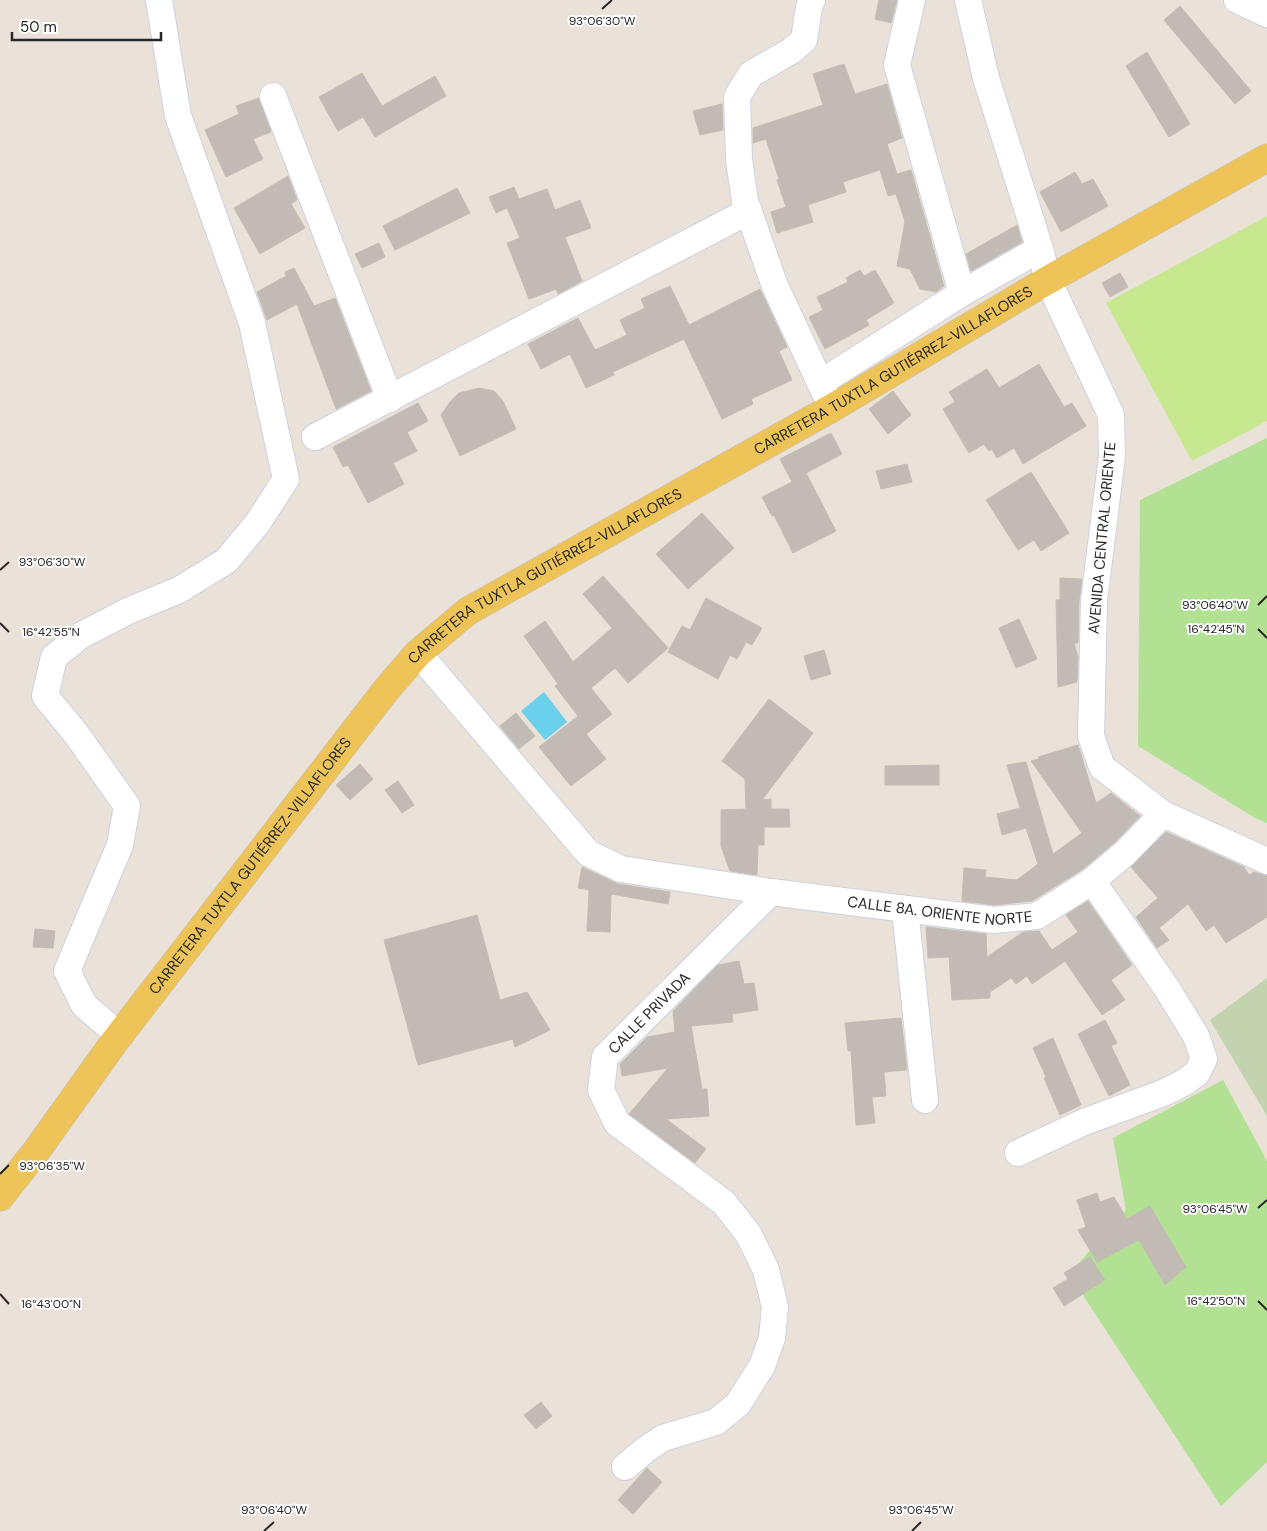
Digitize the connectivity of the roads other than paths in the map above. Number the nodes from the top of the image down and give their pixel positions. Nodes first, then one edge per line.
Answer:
1 (159, 0) edge
2 (812, 0) edge
3 (912, 0) edge
4 (968, 0) edge
5 (1237, 0) edge
6 (1267, 14) edge
7 (273, 96) dead end
8 (1267, 158) edge
9 (749, 211) junction
10 (1040, 249) junction
11 (1048, 280) junction
12 (962, 293) junction
13 (820, 383) junction
14 (390, 399) junction
15 (832, 408) junction
16 (315, 437) dead end
17 (418, 653) junction
18 (1163, 814) junction
19 (1267, 861) edge
20 (1092, 881) junction
21 (771, 892) junction
22 (905, 909) junction
23 (120, 1036) junction
24 (926, 1100) dead end
25 (1018, 1152) dead end
26 (0, 1197) edge
27 (625, 1467) dead end

1 - 23 street
2 - 9 street
3 - 12 street
4 - 10 street, AVENIDA CENTRAL ORIENTE
5 - 6 street
7 - 14 street
8 - 11 main road, CARRETERA TUXTLA GUTIÉRREZ-VILLAFLORES
9 - 13 street
9 - 14 street
10 - 11 street, AVENIDA CENTRAL ORIENTE
10 - 12 street
11 - 15 main road, CARRETERA TUXTLA GUTIÉRREZ-VILLAFLORES
11 - 18 street, AVENIDA CENTRAL ORIENTE
12 - 13 street
13 - 15 street
14 - 16 street
15 - 17 main road, CARRETERA TUXTLA GUTIÉRREZ-VILLAFLORES
17 - 21 street
17 - 23 main road, CARRETERA TUXTLA GUTIÉRREZ-VILLAFLORES
18 - 19 street, AVENIDA CENTRAL ORIENTE
18 - 20 street, CALLE 8A. ORIENTE NORTE
20 - 22 street, CALLE 8A. ORIENTE NORTE
20 - 25 street
21 - 22 street, CALLE 8A. ORIENTE NORTE
21 - 27 street, CALLE PRIVADA
22 - 24 street
23 - 26 main road, CARRETERA TUXTLA GUTIÉRREZ-VILLAFLORES

